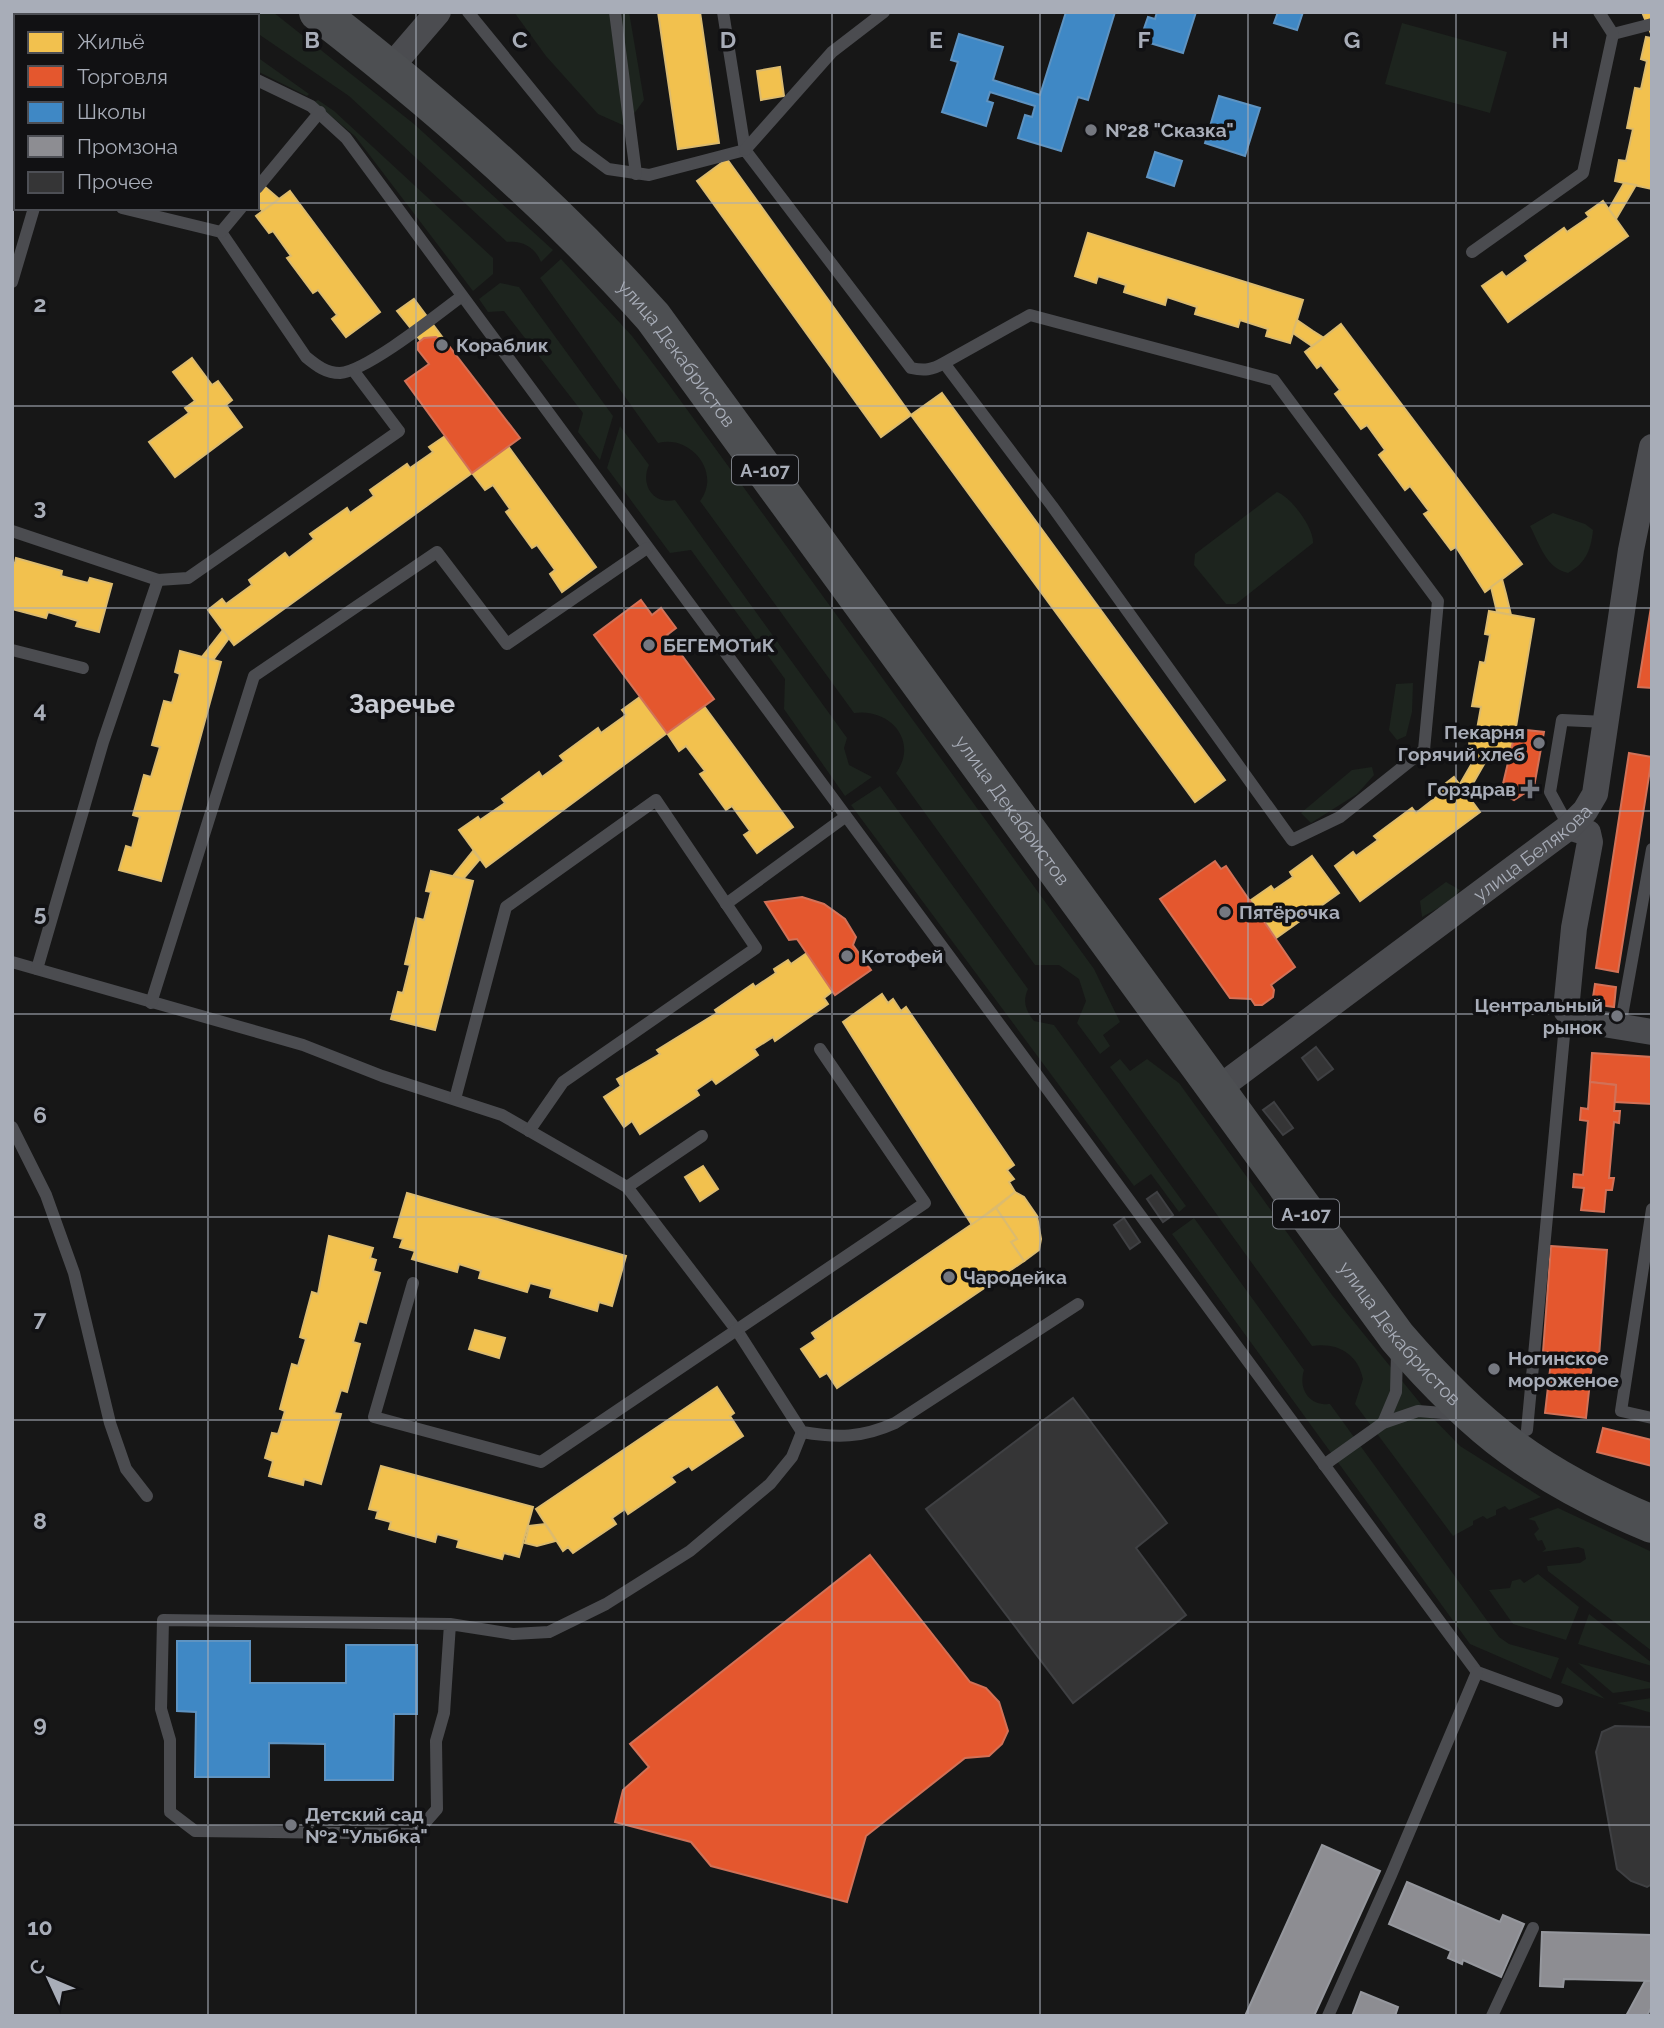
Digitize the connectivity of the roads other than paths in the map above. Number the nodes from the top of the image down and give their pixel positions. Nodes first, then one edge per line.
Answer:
1 (318, 12) edge
2 (438, 12) edge
3 (468, 12) edge
4 (615, 12) edge
5 (723, 12) edge
6 (884, 12) edge
7 (1599, 12) edge
8 (1652, 24) edge
9 (1612, 34) junction
10 (389, 69) junction
11 (259, 81) edge
12 (320, 112) junction
13 (745, 150) junction
14 (636, 174) junction
15 (259, 186) edge
16 (33, 210) edge
17 (130, 210) edge
18 (239, 210) edge
19 (221, 232) junction
20 (1472, 252) dead end
21 (12, 282) edge
22 (462, 296) junction
23 (944, 363) junction
24 (353, 370) junction
25 (1652, 447) edge
26 (12, 531) edge
27 (647, 548) junction
28 (158, 580) junction
29 (12, 650) edge
30 (83, 668) dead end
31 (1606, 722) junction
32 (845, 817) junction
33 (1569, 827) junction
34 (1652, 849) edge
35 (726, 904) junction
36 (12, 962) edge
37 (37, 969) junction
38 (151, 1003) junction
39 (1566, 1010) junction
40 (1620, 1027) junction
41 (1652, 1032) edge
42 (820, 1049) dead end
43 (1215, 1091) junction
44 (455, 1099) junction
45 (12, 1128) edge
46 (529, 1130) junction
47 (702, 1136) dead end
48 (628, 1187) junction
49 (1652, 1209) edge
50 (413, 1283) dead end
51 (1079, 1304) dead end
52 (738, 1332) junction
53 (1398, 1337) junction
54 (1469, 1415) junction
55 (1652, 1418) edge
56 (1383, 1423) junction
57 (1527, 1430) dead end
58 (802, 1432) junction
59 (1324, 1465) junction
60 (147, 1496) dead end
61 (1652, 1524) edge
62 (450, 1624) junction
63 (1476, 1672) junction
64 (1557, 1701) dead end
65 (1533, 1928) dead end
66 (1328, 2016) edge
67 (1492, 2016) edge

1 - 10 main road, улица Декабристов / А-107
2 - 10 street
3 - 14 lane
4 - 14 lane
5 - 13 lane
6 - 13 lane
7 - 9 lane
8 - 9 lane
9 - 20 lane
10 - 43 main road, улица Декабристов / А-107
11 - 12 lane
12 - 15 lane
12 - 22 lane
13 - 14 lane
13 - 23 lane
16 - 21 lane
17 - 19 lane
18 - 19 lane
19 - 24 lane
22 - 24 lane
22 - 27 lane
23 - 23 lane
24 - 28 lane
25 - 31 street, улица Белякова
26 - 28 lane
27 - 32 lane
27 - 38 lane
28 - 37 lane
29 - 30 lane
31 - 33 street, улица Белякова
31 - 33 lane
32 - 35 lane
32 - 59 lane
33 - 39 street
33 - 43 street, улица Белякова
34 - 40 lane
35 - 44 lane
35 - 46 lane
36 - 37 lane
37 - 38 lane
38 - 44 lane
39 - 40 street
39 - 57 lane
40 - 41 street
42 - 52 lane
43 - 53 main road, улица Декабристов / А-107
44 - 46 lane
45 - 60 lane
46 - 48 lane
47 - 48 lane
48 - 52 lane
49 - 55 lane
50 - 52 lane
51 - 58 lane
52 - 58 lane
53 - 54 main road, улица Декабристов / А-107
53 - 56 lane
54 - 56 lane
54 - 61 main road, улица Декабристов / А-107
56 - 59 lane
58 - 62 lane
59 - 63 lane
62 - 62 lane
63 - 64 lane
63 - 66 lane
65 - 67 lane

